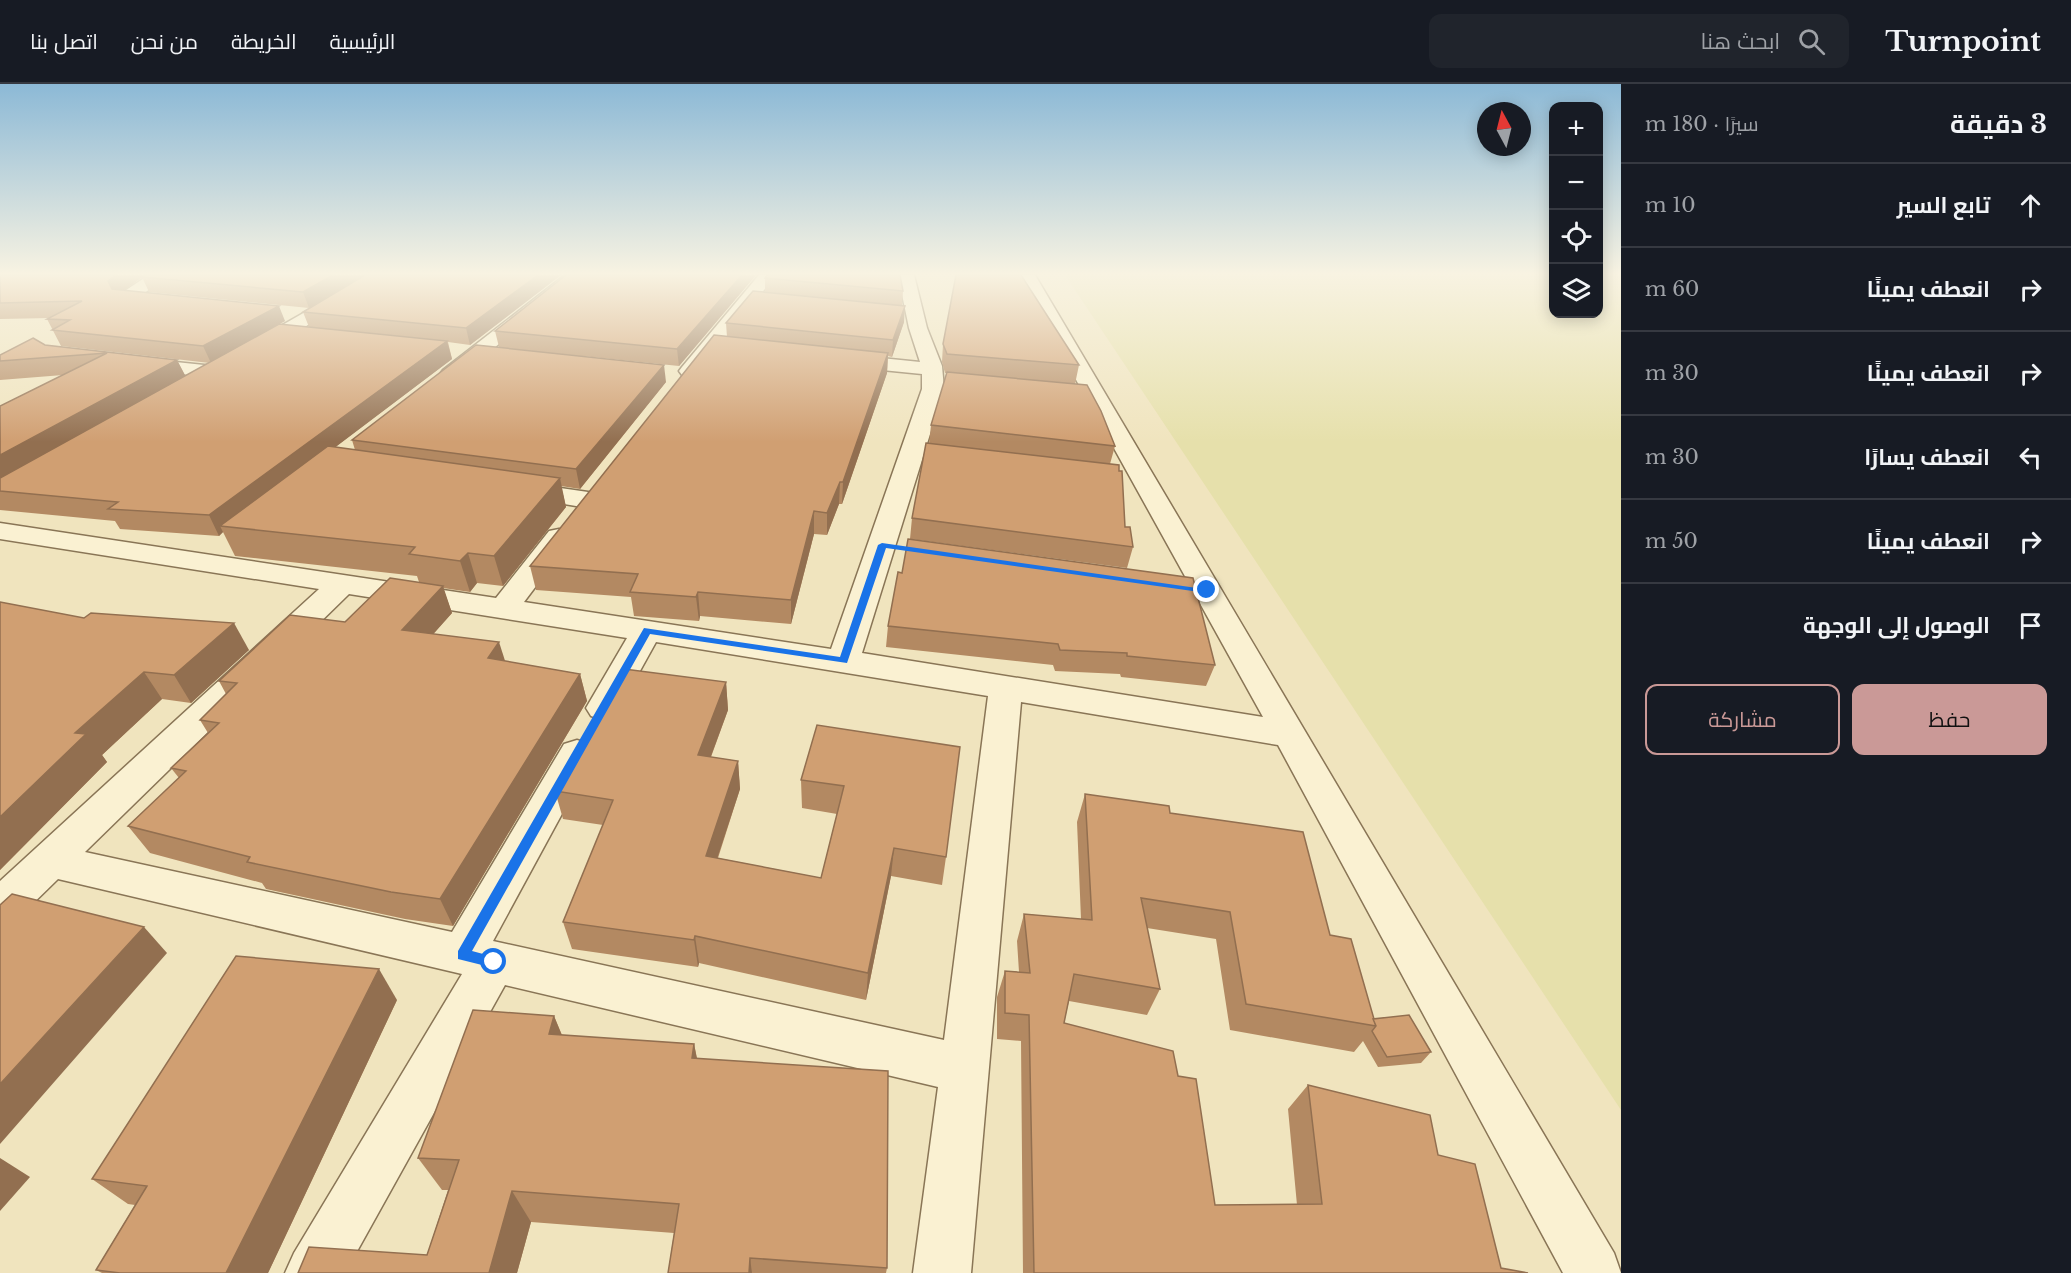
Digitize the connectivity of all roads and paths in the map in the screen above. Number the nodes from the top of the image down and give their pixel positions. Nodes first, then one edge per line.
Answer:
1 (270, 330) edge
2 (505, 330) edge
3 (722, 330) edge
4 (913, 330) edge
5 (1053, 330) edge
6 (709, 346) junction
7 (733, 349) edge
8 (454, 350) dead end
9 (476, 353) junction
10 (500, 355) edge
11 (826, 358) edge
12 (112, 361) edge
13 (214, 372) junction
14 (940, 377) junction
15 (679, 378) edge
16 (432, 388) edge
17 (183, 390) edge
18 (495, 487) edge
19 (0, 531) edge
20 (232, 542) edge
21 (205, 563) junction
22 (342, 584) junction
23 (503, 609) junction
24 (647, 630) junction
25 (843, 661) junction
26 (1006, 687) junction
27 (1290, 734) junction
28 (48, 860) junction
29 (0, 908) edge
30 (478, 959) junction
31 (964, 1069) junction
32 (314, 1273) edge
33 (942, 1273) edge
34 (1594, 1273) edge

1 - 13 street
2 - 9 street
3 - 6 street
4 - 14 street
5 - 27 street
6 - 7 street
6 - 15 street
8 - 9 street
9 - 10 street
9 - 16 street
11 - 14 street
12 - 13 street
13 - 17 street
14 - 25 street
18 - 23 street
19 - 21 street
20 - 21 street
21 - 22 street
22 - 23 street
22 - 28 street
23 - 24 street
24 - 25 street
24 - 30 street
25 - 26 street
26 - 27 street
26 - 31 street
27 - 34 street
28 - 29 street
28 - 30 street
30 - 31 street
30 - 32 street
31 - 33 street

